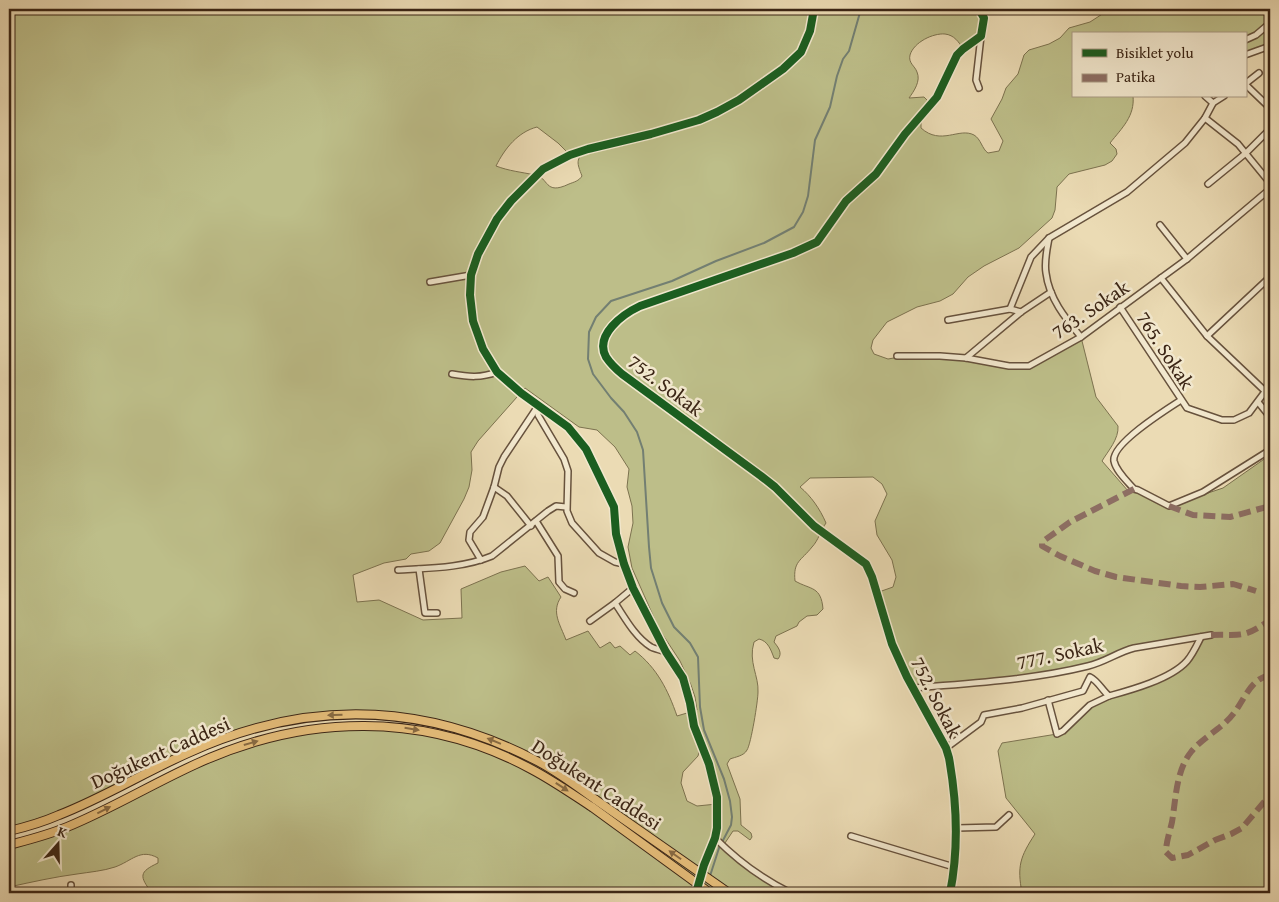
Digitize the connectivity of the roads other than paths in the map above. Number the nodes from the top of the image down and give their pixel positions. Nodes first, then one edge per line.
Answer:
1 (814, 9) edge
2 (979, 9) edge
3 (1270, 23) edge
4 (981, 36) junction
5 (1246, 40) edge
6 (1270, 46) edge
7 (1246, 55) edge
8 (1259, 74) dead end
9 (1246, 83) edge
10 (1246, 85) edge
11 (979, 88) dead end
12 (1207, 98) edge
13 (1213, 98) edge
14 (1221, 98) edge
15 (1213, 103) junction
16 (1270, 108) edge
17 (1205, 118) junction
18 (1270, 130) edge
19 (1246, 153) junction
20 (1270, 183) edge
21 (1208, 184) dead end
22 (1270, 189) edge
23 (1160, 225) dead end
24 (1049, 238) junction
25 (1187, 259) junction
26 (471, 275) junction
27 (1270, 277) edge
28 (1161, 278) junction
29 (430, 282) dead end
30 (1051, 292) junction
31 (1120, 308) junction
32 (1010, 309) junction
33 (1022, 312) junction
34 (948, 320) dead end
35 (1207, 336) junction
36 (1081, 337) junction
37 (897, 356) dead end
38 (966, 358) junction
39 (497, 372) junction
40 (452, 374) dead end
41 (1270, 385) edge
42 (1266, 392) junction
43 (1181, 400) junction
44 (1258, 402) junction
45 (538, 405) junction
46 (1270, 417) edge
47 (1270, 450) edge
48 (494, 487) junction
49 (566, 507) junction
50 (536, 521) junction
51 (531, 526) junction
52 (481, 560) junction
53 (624, 564) junction
54 (419, 569) junction
55 (398, 570) dead end
56 (633, 588) junction
57 (574, 593) dead end
58 (615, 603) junction
59 (437, 613) dead end
60 (590, 621) dead end
61 (1211, 634) dead end
62 (1201, 637) junction
63 (666, 652) junction
64 (1087, 666) junction
65 (1090, 677) junction
66 (914, 688) junction
67 (1109, 696) junction
68 (1048, 700) junction
69 (946, 748) junction
70 (594, 804) junction
71 (1009, 815) dead end
72 (957, 828) junction
73 (9, 831) edge
74 (851, 836) dead end
75 (715, 838) junction
76 (9, 845) edge
77 (954, 867) junction
78 (71, 885) dead end
79 (71, 893) edge
80 (696, 893) edge
81 (710, 893) edge
82 (729, 893) edge
83 (791, 893) edge
84 (950, 893) edge

1 - 26 street
2 - 4 street
3 - 5 street
4 - 11 street
4 - 66 street, 752. Sokak
6 - 7 street
8 - 9 street
10 - 16 street
12 - 15 street
13 - 15 street
14 - 15 street
15 - 17 street
17 - 19 street
17 - 24 street
18 - 19 street
19 - 20 street
19 - 21 street
22 - 25 street, 763. Sokak
23 - 25 street
24 - 30 street
24 - 32 street
25 - 28 street, 763. Sokak
26 - 29 street
26 - 39 street
27 - 35 street
28 - 31 street, 763. Sokak
28 - 35 street
30 - 33 street
30 - 36 street
31 - 36 street, 763. Sokak
31 - 43 street, 765. Sokak
32 - 33 street
32 - 34 street
33 - 38 street
35 - 42 street
36 - 38 street, 763. Sokak
37 - 38 street, 763. Sokak
39 - 40 street
39 - 45 street
41 - 42 street
42 - 44 street
43 - 44 street, 765. Sokak
43 - 47 street
44 - 46 street
45 - 48 street
45 - 49 street
45 - 53 street
48 - 51 street
48 - 52 street
49 - 50 street
49 - 53 street
50 - 51 street
50 - 57 street
51 - 52 street
52 - 54 street
53 - 56 street
54 - 55 street
54 - 59 street
56 - 58 street
56 - 63 street
58 - 60 street
58 - 63 street
61 - 62 street, 777. Sokak
62 - 64 street, 777. Sokak
62 - 67 street
63 - 75 street
64 - 65 street
64 - 66 street, 777. Sokak
65 - 67 street
65 - 68 street
66 - 69 street, 752. Sokak
67 - 68 street
68 - 69 street
69 - 72 street, 752. Sokak
70 -> 73 main road, Doğukent Caddesi
76 -> 70 main road, Doğukent Caddesi
70 - 81 main road, Doğukent Caddesi, bridge
82 -> 70 main road, Doğukent Caddesi, bridge
71 - 72 street
72 - 77 street, 752. Sokak
74 - 77 street
75 - 80 street
75 - 83 street
77 - 84 street, 752. Sokak
78 - 79 street

